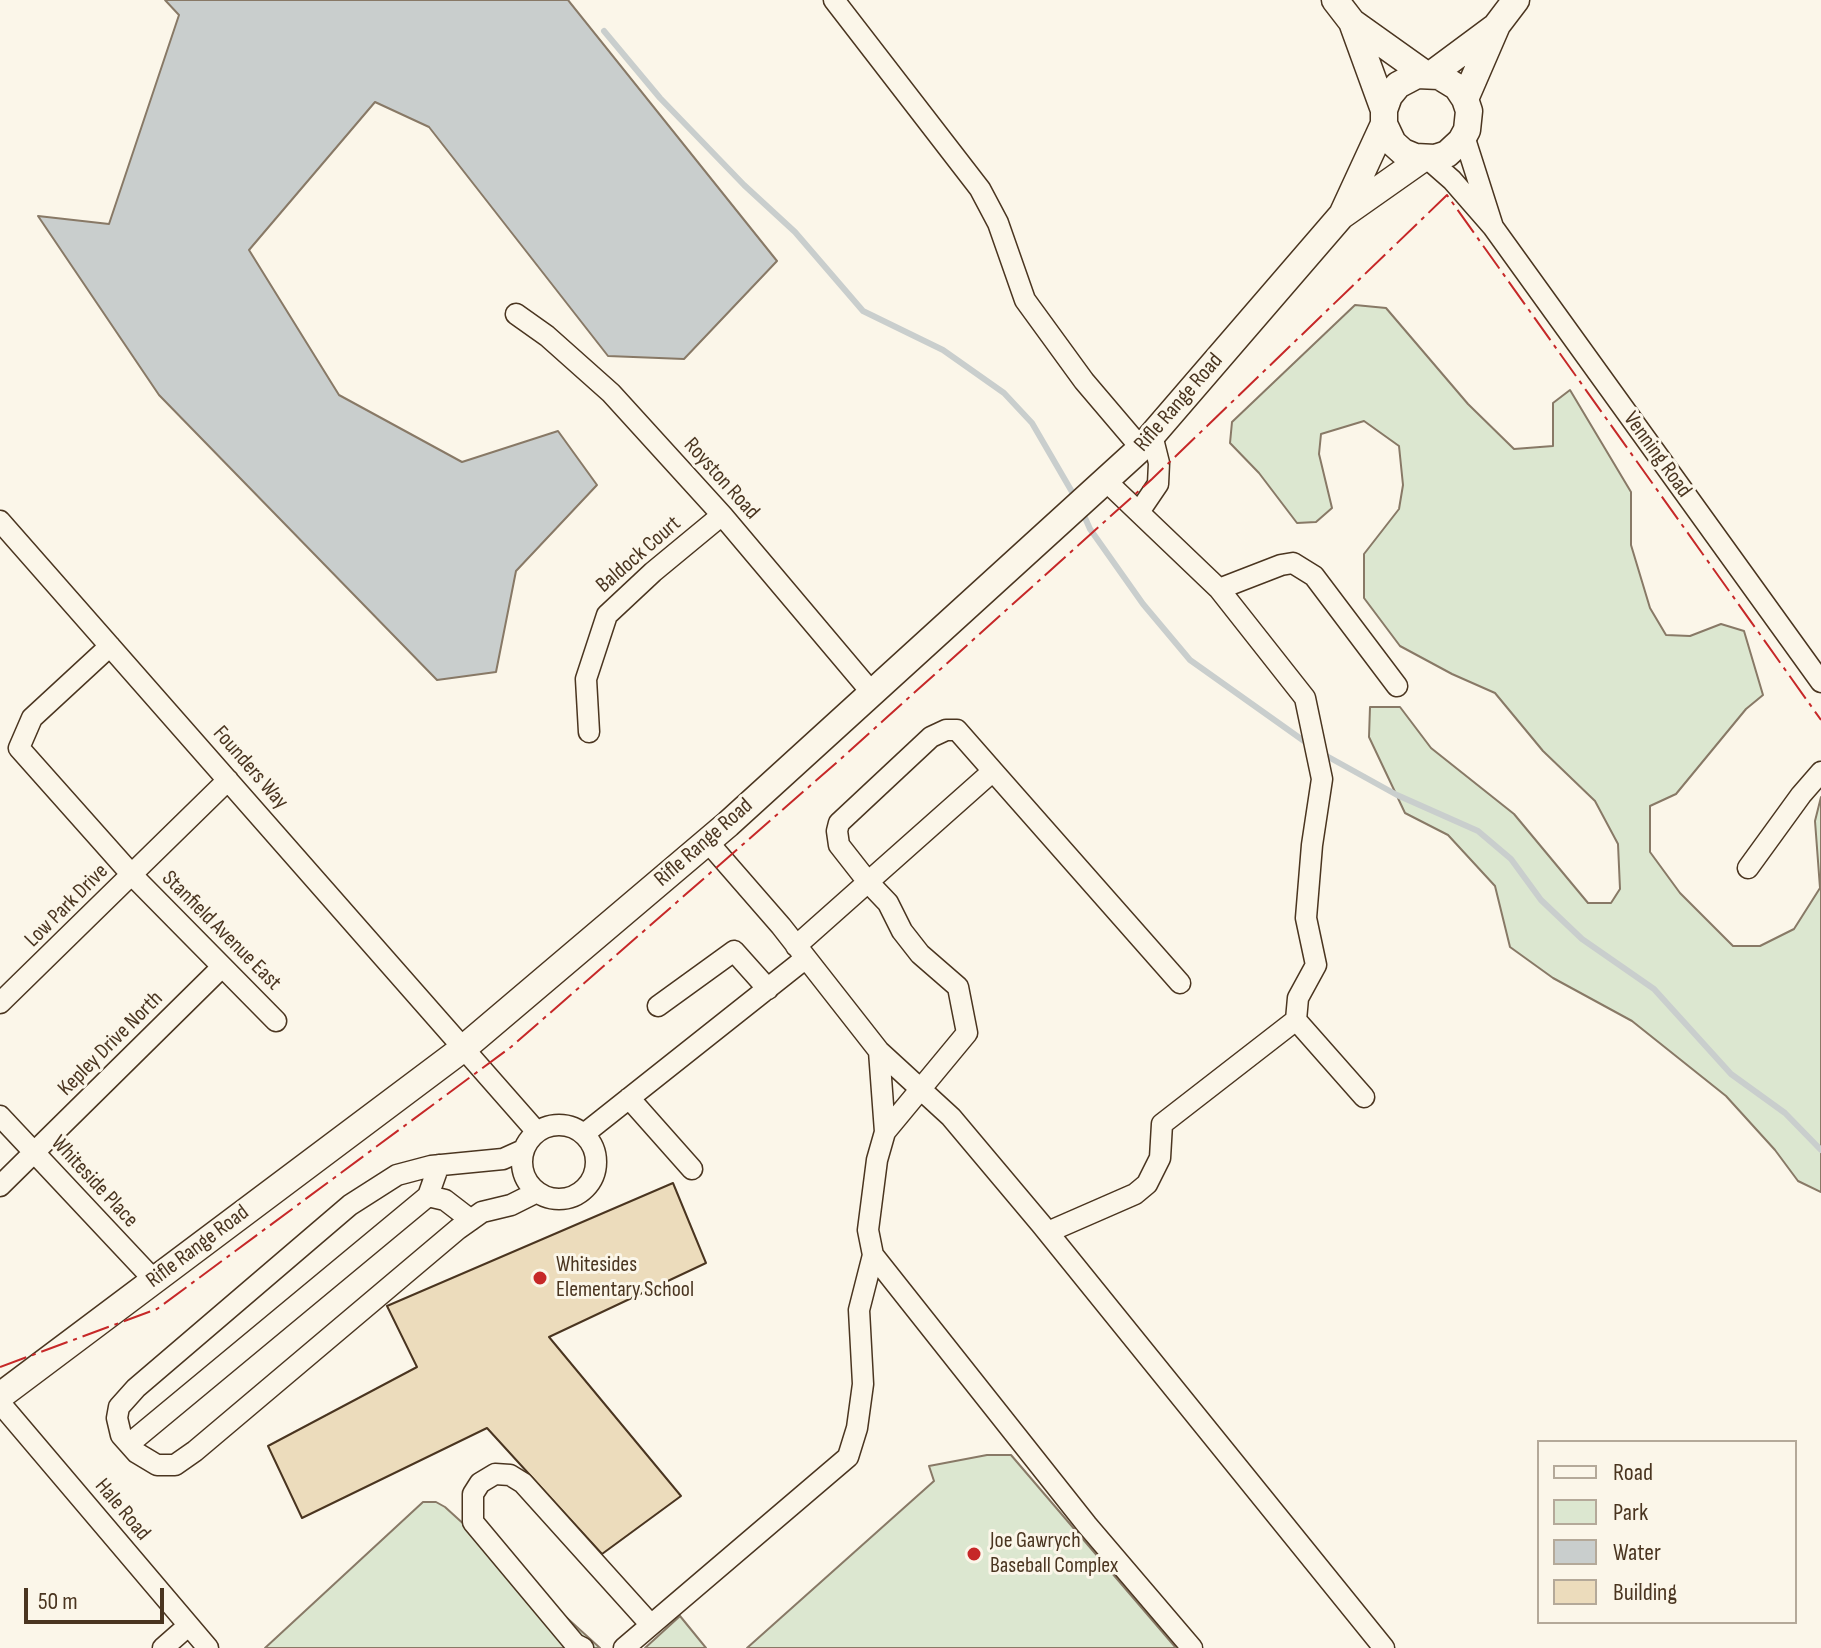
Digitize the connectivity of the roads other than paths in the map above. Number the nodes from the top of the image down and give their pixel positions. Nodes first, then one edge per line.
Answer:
1 (834, 0) edge
2 (1335, 0) edge
3 (1516, 0) edge
4 (1352, 22) junction
5 (1497, 25) junction
6 (1428, 74) junction
7 (1465, 99) junction
8 (1384, 117) junction
9 (1464, 136) junction
10 (1425, 159) junction
11 (1341, 216) junction
12 (1493, 227) junction
13 (516, 314) dead end
14 (1146, 442) junction
15 (1106, 481) junction
16 (1139, 512) junction
17 (722, 515) junction
18 (0, 521) edge
19 (1219, 589) junction
20 (110, 646) junction
21 (1821, 682) edge
22 (1397, 686) dead end
23 (873, 694) junction
24 (589, 732) dead end
25 (993, 771) junction
26 (1821, 772) edge
27 (228, 780) junction
28 (707, 841) junction
29 (1748, 868) dead end
30 (132, 875) junction
31 (868, 882) junction
32 (801, 952) junction
33 (222, 967) junction
34 (1180, 983) dead end
35 (768, 989) junction
36 (0, 1003) edge
37 (658, 1006) dead end
38 (1296, 1020) junction
39 (276, 1021) dead end
40 (465, 1047) junction
41 (879, 1051) junction
42 (920, 1087) junction
43 (1364, 1097) dead end
44 (629, 1098) junction
45 (0, 1116) edge
46 (537, 1132) junction
47 (885, 1132) junction
48 (584, 1134) junction
49 (523, 1150) junction
50 (35, 1155) junction
51 (439, 1165) junction
52 (692, 1169) dead end
53 (0, 1186) edge
54 (537, 1192) junction
55 (428, 1196) junction
56 (471, 1220) junction
57 (1048, 1232) junction
58 (873, 1255) junction
59 (154, 1280) junction
60 (0, 1396) edge
61 (0, 1403) edge
62 (129, 1444) junction
63 (651, 1625) junction
64 (188, 1626) junction
65 (163, 1648) edge
66 (208, 1648) edge
67 (583, 1648) edge
68 (624, 1648) edge
69 (1192, 1648) edge
70 (1384, 1648) edge

1 - 14 street
2 - 4 main road
3 - 5 main road
4 - 6 main road
4 - 8 main road
5 - 6 main road
5 - 7 main road
6 - 7 main road
6 - 8 main road
7 - 9 main road
8 - 10 main road
8 - 11 main road, Rifle Range Road
9 - 10 main road
9 - 12 street, Venning Road
10 - 11 main road, Rifle Range Road
10 - 12 street, Venning Road
11 - 14 main road, Rifle Range Road
12 - 21 street, Venning Road
13 - 17 street, Royston Road
14 - 15 main road, Rifle Range Road
14 - 16 street
15 - 16 street
15 - 23 main road, Rifle Range Road
16 - 19 street
17 - 23 street, Royston Road
17 - 24 street, Baldock Court
18 - 20 street, Founders Way
19 - 22 street
19 - 38 street
20 - 27 street, Founders Way
20 - 30 street, Stanfield Avenue East
23 - 28 main road, Rifle Range Road
25 - 31 street
25 - 31 street
25 - 34 street
26 - 29 street
27 - 30 street, Low Park Drive
27 - 40 street, Founders Way
28 - 32 street
28 - 40 main road, Rifle Range Road
30 - 33 street, Stanfield Avenue East
30 - 36 street, Low Park Drive
31 - 32 street
31 - 42 street
32 - 35 street
32 - 41 street
33 - 39 street, Stanfield Avenue East
33 - 50 street, Kepley Drive North
35 - 37 street
35 - 44 street
38 - 43 street
38 - 57 street
40 - 46 street, Founders Way
40 - 59 main road, Rifle Range Road
41 - 42 street
41 - 47 street
42 - 47 street
42 - 57 street
44 - 48 street
44 - 52 street
45 - 50 street, Whiteside Place
46 - 48 street
46 - 49 street
47 - 58 street
48 - 54 street
49 - 51 street
49 - 54 street
50 - 53 street, Kepley Drive North
50 - 59 street, Whiteside Place
51 - 55 street
51 - 62 street
54 - 56 street
55 - 56 street
55 - 62 street
56 - 62 street
57 - 70 street
58 - 63 street
58 - 69 street
59 - 60 main road, Rifle Range Road
61 - 64 street, Hale Road
63 - 67 street
63 - 68 street
64 - 65 street
64 - 66 street, Hale Road

